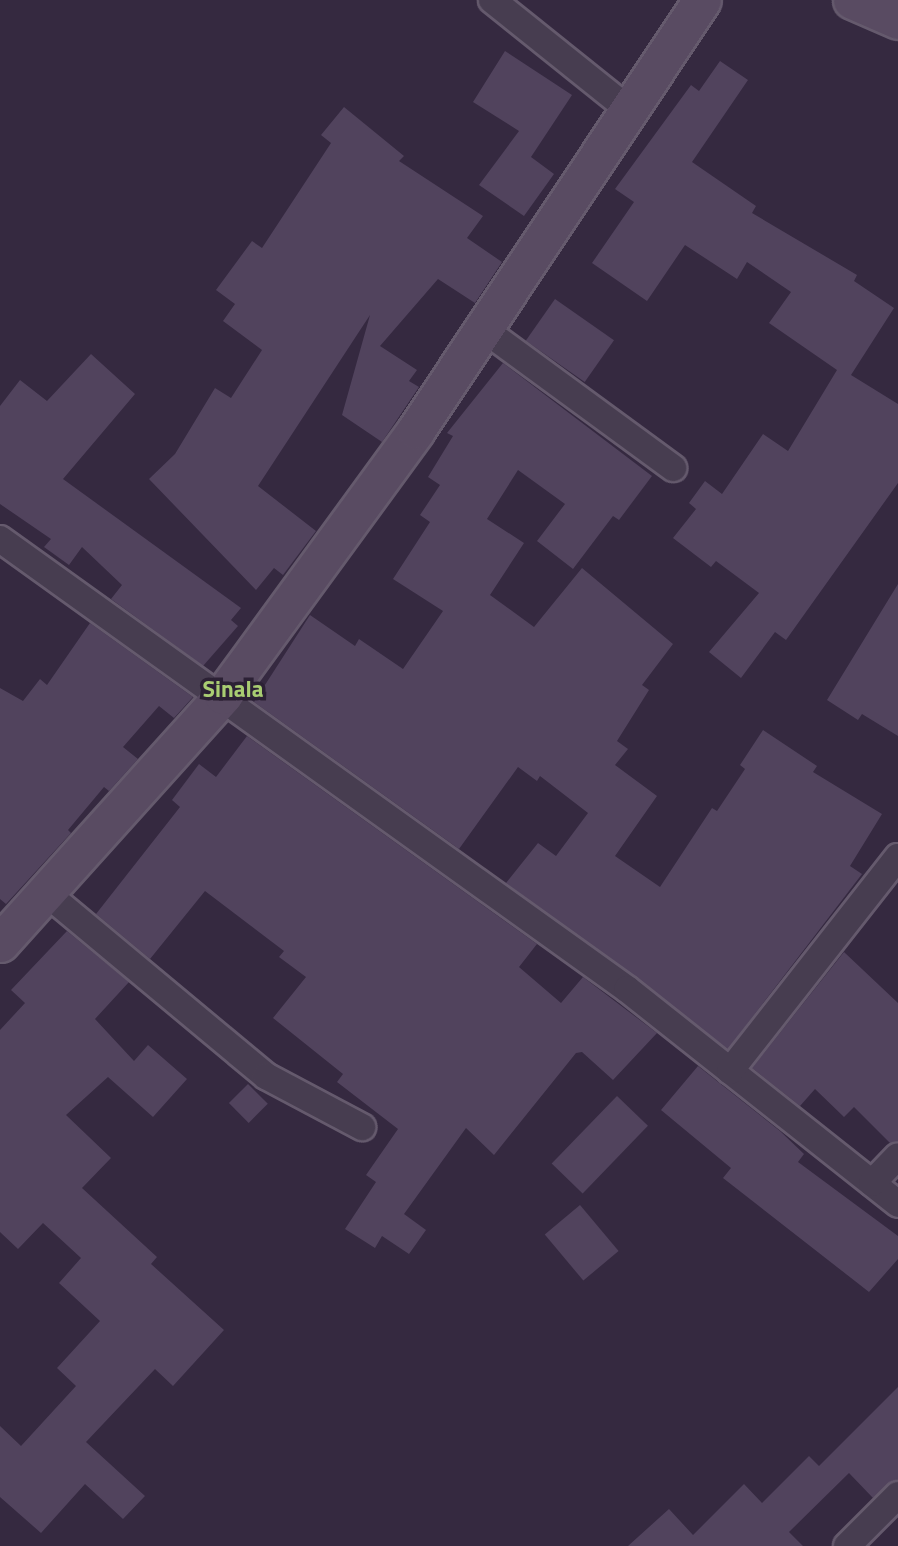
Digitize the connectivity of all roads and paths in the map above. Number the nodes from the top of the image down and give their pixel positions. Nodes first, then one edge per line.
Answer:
1 (492, 0) edge
2 (702, 0) edge
3 (852, 0) edge
4 (898, 20) edge
5 (627, 108) junction
6 (482, 328) junction
7 (673, 468) dead end
8 (0, 539) edge
9 (223, 695) junction
10 (898, 857) edge
11 (45, 892) junction
12 (0, 943) edge
13 (730, 1071) junction
14 (362, 1127) dead end
15 (898, 1156) edge
16 (872, 1183) junction
17 (898, 1204) edge
18 (898, 1495) edge
19 (847, 1546) edge

1 - 5 street
2 - 5 street
3 - 4 street
5 - 6 street
6 - 7 street
6 - 9 street
8 - 9 street
9 - 11 street
9 - 13 street
10 - 13 street
11 - 12 street
11 - 14 street
13 - 16 street
15 - 16 street
16 - 17 street
18 - 19 street

